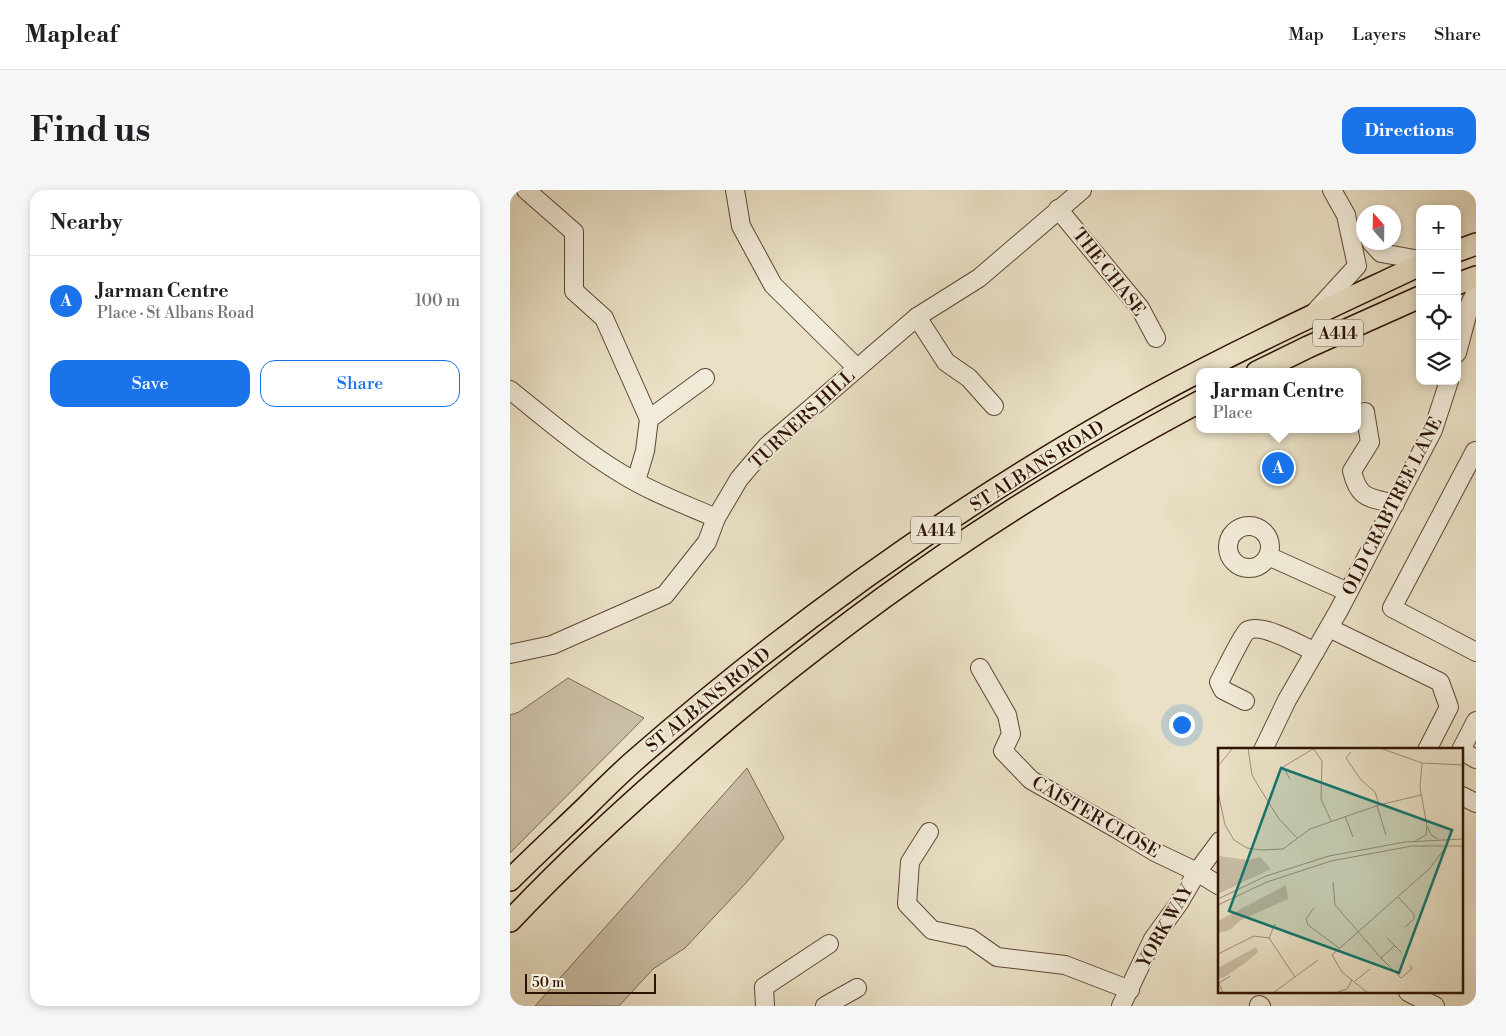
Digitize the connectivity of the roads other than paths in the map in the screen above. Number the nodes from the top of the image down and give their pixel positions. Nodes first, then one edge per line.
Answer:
1 (526, 190) edge
2 (735, 190) edge
3 (1332, 190) edge
4 (1067, 197) edge
5 (1346, 215) junction
6 (1356, 226) edge
7 (1476, 244) edge
8 (1378, 250) edge
9 (1460, 250) edge
10 (1416, 259) edge
11 (1416, 267) edge
12 (1476, 277) edge
13 (1461, 283) edge
14 (1476, 292) edge
15 (1416, 301) edge
16 (1311, 316) junction
17 (917, 317) junction
18 (1156, 338) dead end
19 (1460, 340) edge
20 (857, 368) junction
21 (1206, 368) edge
22 (1265, 368) edge
23 (1196, 373) edge
24 (705, 378) dead end
25 (1448, 385) edge
26 (510, 390) edge
27 (1196, 404) edge
28 (994, 406) dead end
29 (1365, 412) dead end
30 (650, 419) junction
31 (1475, 451) edge
32 (636, 481) junction
33 (1394, 504) junction
34 (716, 518) junction
35 (1268, 556) dead end
36 (1348, 592) junction
37 (1329, 628) junction
38 (1315, 652) junction
39 (1476, 652) edge
40 (510, 654) edge
41 (980, 668) dead end
42 (1246, 701) dead end
43 (1476, 720) edge
44 (1264, 748) edge
45 (1428, 748) edge
46 (1463, 748) edge
47 (1464, 751) edge
48 (1476, 759) edge
49 (1464, 797) edge
50 (1476, 803) edge
51 (929, 832) dead end
52 (1218, 844) edge
53 (1196, 872) junction
54 (510, 880) edge
55 (1218, 885) edge
56 (510, 921) edge
57 (829, 944) dead end
58 (857, 988) dead end
59 (1130, 990) junction
60 (1412, 994) edge
61 (765, 1006) edge
62 (825, 1006) edge
63 (1121, 1006) edge
64 (1435, 1006) edge

1 - 30 street
2 - 20 street
3 - 5 street
4 - 17 street, TURNERS HILL
4 - 18 street, THE CHASE
5 - 6 street
5 - 16 street
7 - 9 main road
8 - 10 street
11 - 16 main road, ST ALBANS ROAD / A414
12 - 13 main road
14 - 19 street
15 - 22 main road, A414
16 - 21 main road, ST ALBANS ROAD / A414
17 - 20 street, TURNERS HILL
17 - 28 street
20 - 34 street, TURNERS HILL
23 - 54 main road, ST ALBANS ROAD / A414
24 - 30 street
25 - 33 street, OLD CRABTREE LANE
26 - 32 street
27 - 56 main road, ST ALBANS ROAD / A414
29 - 33 street
30 - 32 street
31 - 39 street
32 - 34 street
33 - 36 street, OLD CRABTREE LANE
34 - 40 street, TURNERS HILL
35 - 36 street
36 - 37 street, OLD CRABTREE LANE
37 - 38 street, OLD CRABTREE LANE
37 - 45 street
38 - 42 street
38 - 44 street, OLD CRABTREE LANE
41 - 53 street, CAISTER CLOSE
43 - 46 street
47 - 48 street
49 - 50 street
51 - 59 street
52 - 53 street
53 - 55 street, CAISTER CLOSE
53 - 59 street, YORK WAY
57 - 61 street
58 - 62 street
59 - 63 street, YORK WAY
60 - 64 street

